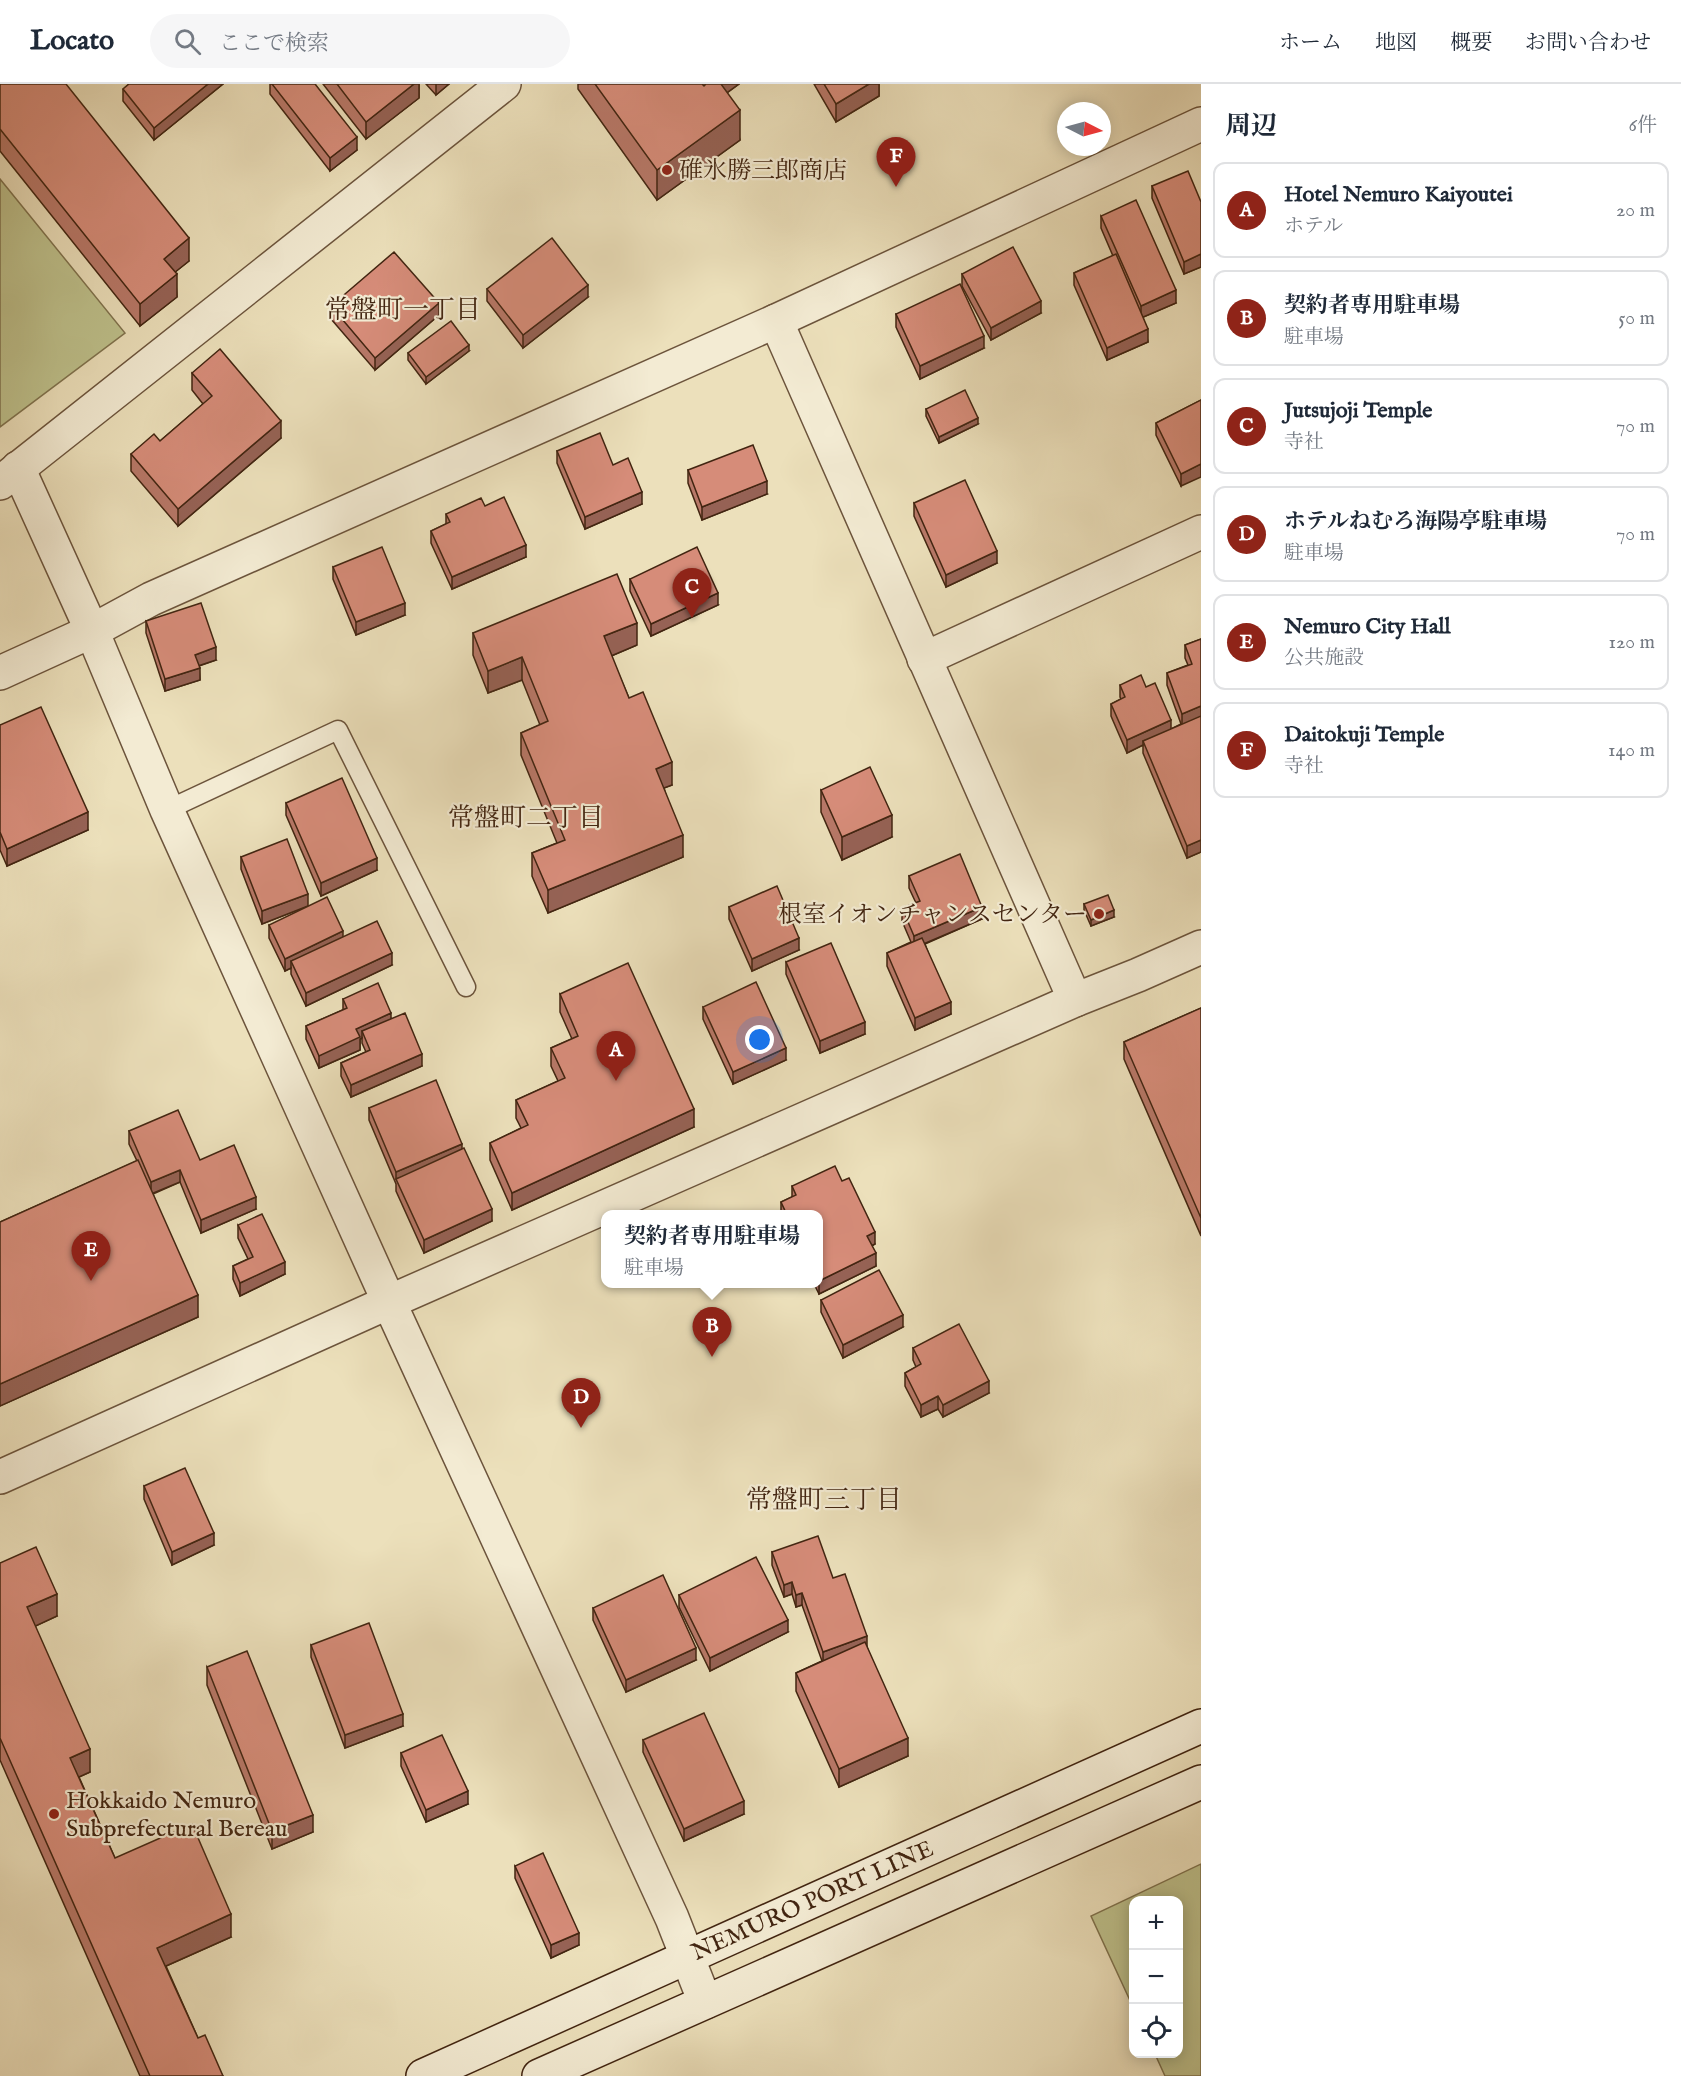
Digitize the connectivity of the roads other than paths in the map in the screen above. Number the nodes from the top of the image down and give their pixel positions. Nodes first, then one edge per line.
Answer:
1 (504, 84) edge
2 (1201, 124) edge
3 (776, 321) junction
4 (9, 476) edge
5 (1201, 532) edge
6 (92, 631) junction
7 (924, 659) junction
8 (0, 673) edge
9 (167, 810) junction
10 (1201, 947) edge
11 (466, 987) dead end
12 (1075, 1000) junction
13 (389, 1302) junction
14 (0, 1477) edge
15 (1201, 1726) edge
16 (1201, 1782) edge
17 (687, 1956) junction
18 (705, 2002) junction
19 (423, 2076) edge
20 (539, 2076) edge

1 - 4 street
2 - 3 street
3 - 6 street
3 - 7 street
4 - 6 street
5 - 7 street
6 - 8 street
6 - 9 street
7 - 12 street
9 - 11 lane
9 - 13 street
10 - 12 street
12 - 13 street
13 - 14 street
13 - 17 street
15 - 17 street, NEMURO PORT LINE
16 - 18 street, NEMURO PORT LINE
17 - 18 street
17 - 19 street, NEMURO PORT LINE
18 - 20 street, NEMURO PORT LINE

